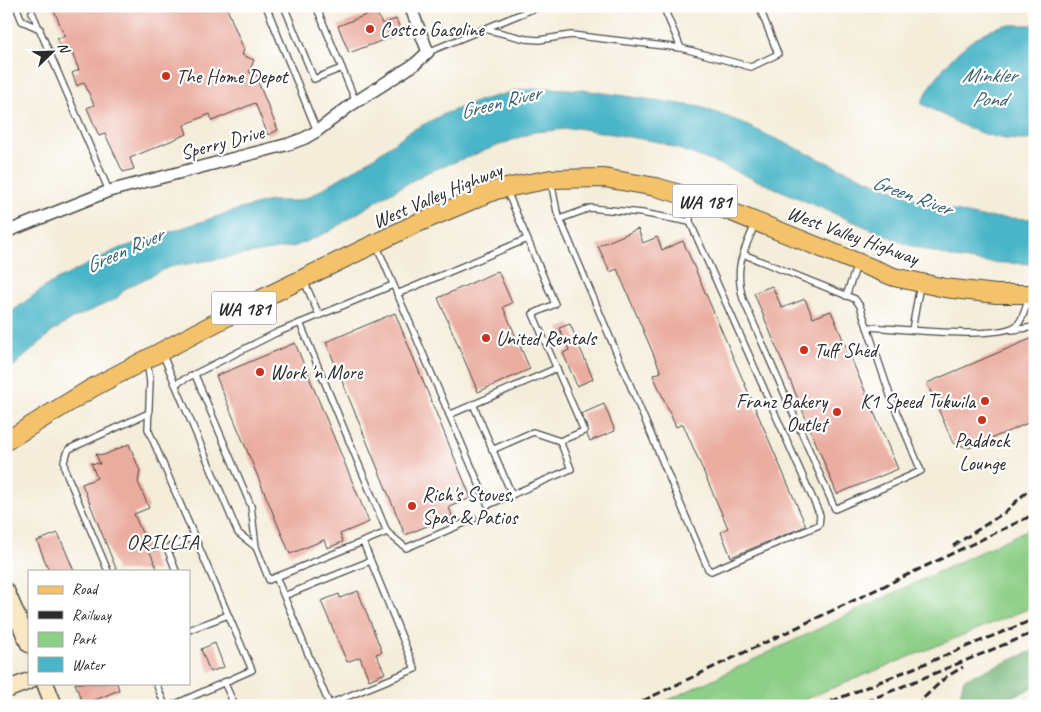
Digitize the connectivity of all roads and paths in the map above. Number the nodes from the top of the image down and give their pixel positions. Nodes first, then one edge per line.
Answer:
1 (16, 6) edge
2 (266, 6) edge
3 (284, 6) edge
4 (316, 6) edge
5 (410, 6) edge
6 (540, 6) edge
7 (663, 6) edge
8 (759, 6) edge
9 (32, 12) dead end
10 (40, 29) junction
11 (485, 29) junction
12 (681, 48) junction
13 (428, 52) junction
14 (342, 68) junction
15 (356, 102) junction
16 (317, 131) junction
17 (551, 179) junction
18 (505, 187) junction
19 (109, 191) junction
20 (697, 199) junction
21 (560, 219) junction
22 (690, 222) junction
23 (756, 222) junction
24 (6, 232) edge
25 (527, 239) junction
26 (376, 244) junction
27 (743, 254) junction
28 (858, 262) junction
29 (303, 279) junction
30 (921, 283) junction
31 (393, 285) junction
32 (397, 294) junction
33 (1032, 294) edge
34 (846, 296) junction
35 (319, 315) junction
36 (300, 323) junction
37 (867, 326) junction
38 (1035, 327) edge
39 (912, 330) junction
40 (1006, 331) junction
41 (154, 355) junction
42 (557, 368) junction
43 (196, 375) junction
44 (175, 384) junction
45 (473, 404) junction
46 (149, 413) junction
47 (449, 415) junction
48 (6, 441) edge
49 (560, 442) junction
50 (492, 450) junction
51 (512, 495) junction
52 (474, 519) dead end
53 (387, 532) junction
54 (194, 537) junction
55 (362, 542) junction
56 (256, 547) junction
57 (370, 561) junction
58 (108, 570) edge
59 (176, 570) edge
60 (276, 577) junction
61 (7, 596) edge
62 (284, 596) junction
63 (228, 615) junction
64 (190, 630) edge
65 (28, 642) edge
66 (28, 681) edge
67 (224, 682) junction
68 (45, 684) edge
69 (156, 684) edge
70 (6, 690) edge
71 (54, 706) edge
72 (165, 706) edge
73 (171, 706) edge
74 (235, 706) edge

1 - 10 lane
2 - 16 lane
3 - 14 lane
4 - 14 lane
5 - 13 street
6 - 11 lane
7 - 12 lane
8 - 12 lane
9 - 10 lane
10 - 19 lane
11 - 12 lane
11 - 13 lane
13 - 15 street, Sperry Drive
14 - 15 lane
15 - 16 street, Sperry Drive
16 - 19 street, Sperry Drive
17 - 18 main road, West Valley Highway / WA 181
17 - 20 main road, West Valley Highway / WA 181
17 - 21 lane
18 - 25 lane
18 - 26 main road, West Valley Highway / WA 181
19 - 24 street, Sperry Drive
20 - 22 lane
20 - 23 main road, West Valley Highway / WA 181
21 - 22 lane
21 - 22 lane
23 - 27 lane
23 - 28 main road, West Valley Highway / WA 181
25 - 32 lane
25 - 42 lane
26 - 29 main road, West Valley Highway / WA 181
26 - 31 lane
27 - 34 lane
27 - 37 lane
28 - 30 main road, West Valley Highway / WA 181
28 - 34 lane
29 - 35 lane
29 - 41 main road, West Valley Highway / WA 181
30 - 33 main road, West Valley Highway / WA 181
30 - 39 lane
31 - 32 lane
31 - 35 lane
32 - 47 lane
33 - 40 lane
34 - 37 lane
35 - 36 lane
36 - 43 lane
36 - 53 lane
37 - 39 lane
38 - 40 lane
39 - 40 lane
41 - 44 lane
41 - 46 lane
41 - 48 main road, West Valley Highway / WA 181
42 - 45 lane
42 - 49 lane
43 - 44 lane
43 - 56 lane
44 - 56 lane
45 - 47 lane
45 - 50 lane
46 - 54 lane
46 - 58 lane
47 - 51 lane
49 - 50 lane
49 - 51 lane
50 - 51 lane
52 - 53 lane
53 - 55 lane
54 - 59 lane
54 - 63 lane
55 - 57 lane
55 - 60 lane
56 - 60 lane
57 - 62 lane
57 - 62 lane
60 - 62 lane
61 - 65 main road
63 - 64 lane
63 - 67 lane
66 - 70 main road
67 - 73 lane
67 - 74 lane
68 - 71 main road
69 - 72 lane

